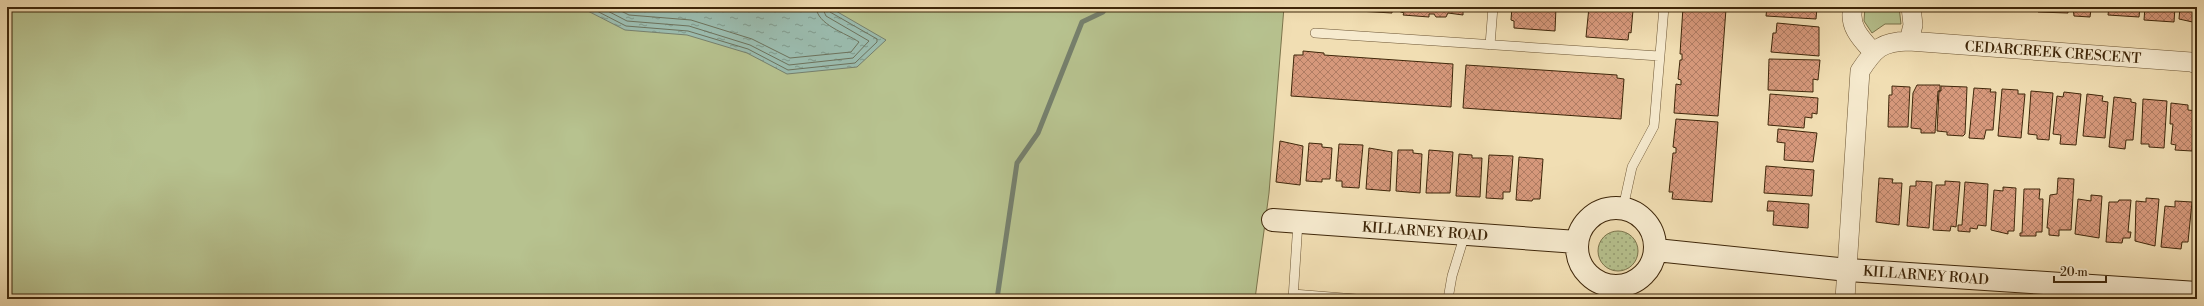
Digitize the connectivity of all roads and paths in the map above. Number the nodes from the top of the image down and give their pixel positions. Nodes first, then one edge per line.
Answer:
1 (1492, 7) edge
2 (1664, 7) edge
3 (1853, 7) edge
4 (1911, 7) edge
5 (1315, 34) dead end
6 (1909, 41) junction
7 (1490, 45) junction
8 (1873, 52) junction
9 (1659, 56) junction
10 (2197, 64) edge
11 (1623, 208) junction
12 (1272, 220) dead end
13 (1298, 222) junction
14 (1465, 234) junction
15 (1577, 242) junction
16 (1656, 250) junction
17 (1848, 270) junction
18 (1617, 293) edge
19 (2197, 293) edge
20 (1293, 296) edge
21 (1356, 299) edge
22 (1448, 299) edge
23 (1845, 299) edge

1 - 7 lane
2 - 9 lane
3 - 8 street
4 - 6 street
5 - 7 lane
6 - 8 street, CEDARCREEK CRESCENT
6 - 10 street, CEDARCREEK CRESCENT
7 - 9 lane
8 - 17 street
9 - 11 lane
11 - 15 street
11 - 16 street
12 - 13 street, KILLARNEY ROAD
13 - 14 street, KILLARNEY ROAD
13 - 20 lane
14 - 15 street, KILLARNEY ROAD
14 - 22 lane
15 - 18 street
16 - 17 street, KILLARNEY ROAD
16 - 18 street
17 - 19 street, KILLARNEY ROAD
17 - 23 street
20 - 21 lane

